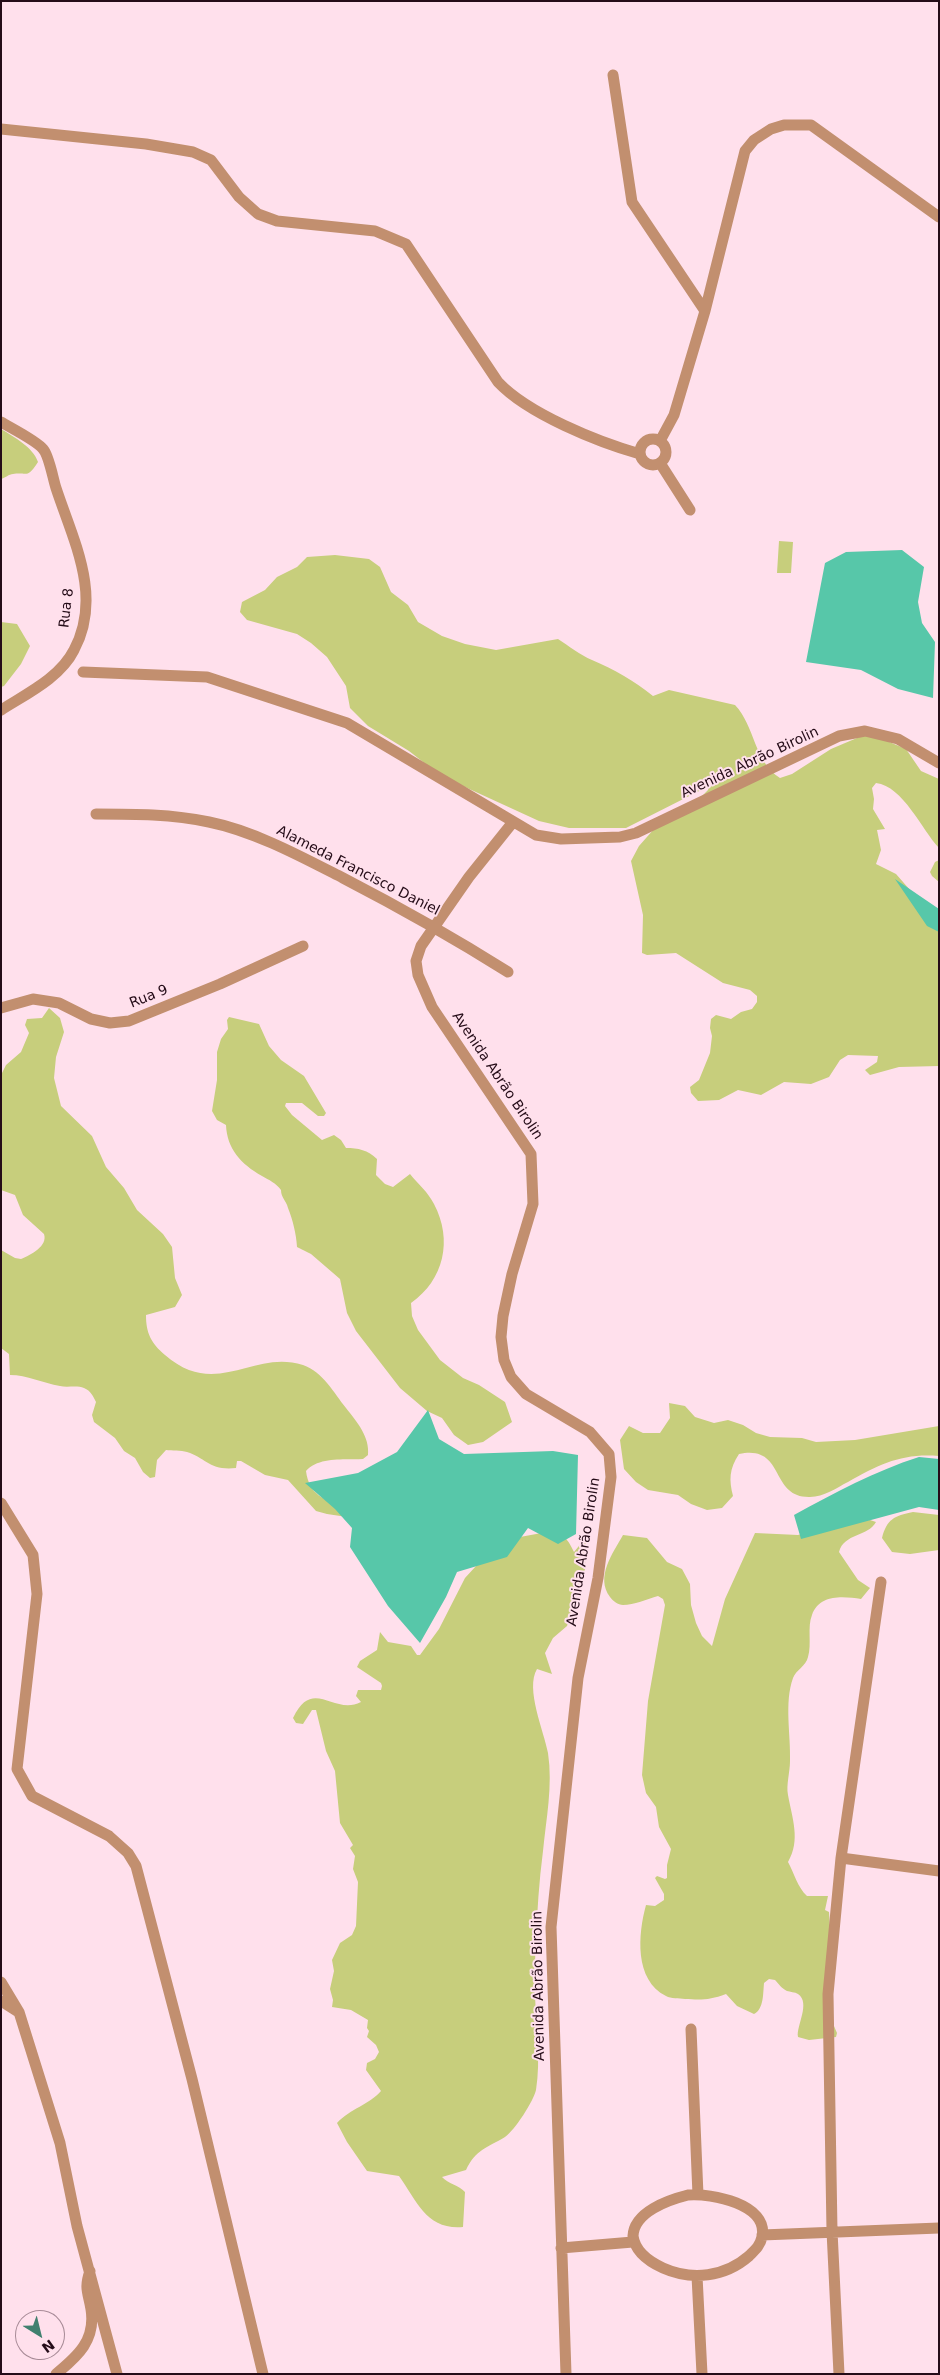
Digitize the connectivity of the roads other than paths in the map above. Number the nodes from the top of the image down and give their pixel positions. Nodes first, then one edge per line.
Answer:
1 (612, 75) dead end
2 (1, 129) edge
3 (939, 217) edge
4 (705, 311) junction
5 (1, 422) edge
6 (660, 441) junction
7 (640, 454) junction
8 (660, 463) junction
9 (690, 510) dead end
10 (83, 672) dead end
11 (1, 710) edge
12 (939, 763) edge
13 (96, 814) dead end
14 (513, 822) junction
15 (435, 926) junction
16 (303, 946) dead end
17 (508, 972) dead end
18 (1, 1008) edge
19 (1, 1503) edge
20 (881, 1582) dead end
21 (841, 1858) junction
22 (939, 1871) edge
23 (1, 1982) edge
24 (1, 2001) edge
25 (19, 2012) junction
26 (691, 2029) dead end
27 (698, 2194) junction
28 (939, 2228) edge
29 (832, 2232) junction
30 (762, 2235) junction
31 (633, 2242) junction
32 (561, 2248) junction
33 (90, 2271) junction
34 (697, 2276) junction
35 (56, 2374) edge
36 (117, 2374) edge
37 (263, 2374) edge
38 (566, 2374) edge
39 (702, 2374) edge
40 (839, 2374) edge

1 - 4 street
2 - 7 street
3 - 4 street
4 - 6 street
5 - 11 street, Rua 8
6 - 7 street
6 - 8 street
7 - 8 street
8 - 9 street
10 - 14 street, Avenida Abrão Birolin
12 - 14 street, Avenida Abrão Birolin
13 - 15 street, Alameda Francisco Daniel
14 - 15 street, Avenida Abrão Birolin
15 - 17 street, Alameda Francisco Daniel
15 - 32 street, Avenida Abrão Birolin
16 - 18 street, Rua 9
19 - 37 street
20 - 21 street
21 - 22 street
21 - 29 street
23 - 25 street
24 - 25 street
25 - 33 street
26 - 27 street
27 - 30 street
27 - 31 street
28 - 29 street
29 - 30 street
29 - 40 street
30 - 34 street
31 - 32 street
31 - 34 street
32 - 38 street, Avenida Abrão Birolin
33 - 35 street
33 - 36 street
34 - 39 street

